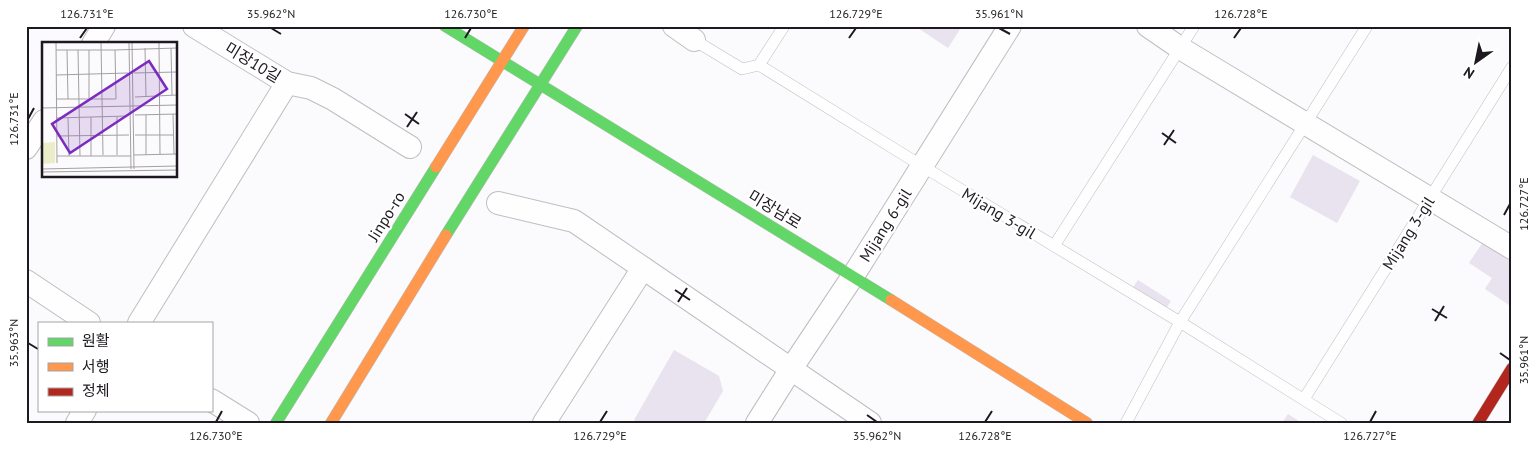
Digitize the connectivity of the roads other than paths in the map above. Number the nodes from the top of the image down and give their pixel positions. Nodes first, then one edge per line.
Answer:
1 (104, 26) edge
2 (194, 26) edge
3 (444, 26) edge
4 (524, 26) edge
5 (577, 26) edge
6 (674, 26) edge
7 (784, 26) edge
8 (1010, 26) edge
9 (1148, 26) edge
10 (1194, 26) edge
11 (1367, 26) edge
12 (694, 40) joint
13 (94, 42) edge
14 (1180, 48) junction
15 (502, 61) junction
16 (759, 65) junction
17 (1512, 68) edge
18 (287, 83) junction
19 (540, 85) junction
20 (1306, 123) junction
21 (42, 124) edge
22 (410, 147) dead end
23 (26, 148) edge
24 (922, 166) junction
25 (1430, 198) junction
26 (498, 203) dead end
27 (1054, 246) junction
28 (1512, 248) edge
29 (643, 268) junction
30 (853, 276) junction
31 (26, 281) edge
32 (88, 322) edge
33 (140, 322) edge
34 (1180, 322) junction
35 (791, 368) junction
36 (1512, 368) edge
37 (1304, 399) junction
38 (212, 401) edge
39 (84, 412) edge
40 (77, 423) edge
41 (248, 423) edge
42 (276, 423) edge
43 (331, 423) edge
44 (544, 423) edge
45 (756, 423) edge
46 (870, 423) edge
47 (1087, 423) edge
48 (1126, 423) edge
49 (1340, 423) edge
50 (1478, 423) edge

1 - 13 street
2 - 18 street, 미장10길
3 - 15 street, 미장남로
4 - 15 street, Jinpo-ro
5 - 19 street
6 - 12 street
7 - 16 lane
8 - 24 street, Mijang 6-gil
9 - 14 street
10 - 14 lane
11 - 20 lane
12 - 16 lane
14 - 20 street
14 - 27 lane
15 - 19 street, 미장남로
15 - 42 street, Jinpo-ro
16 - 24 lane, Mijang 3-gil
17 - 25 lane, Mijang 3-gil
18 - 22 street, 미장10길
18 - 33 street
19 - 30 street, 미장남로
19 - 43 street
20 - 25 street
20 - 34 lane
21 - 23 street
24 - 27 lane, Mijang 3-gil
24 - 30 street, Mijang 6-gil
25 - 28 street
25 - 37 lane, Mijang 3-gil
26 - 29 street
27 - 34 lane, Mijang 3-gil
29 - 35 street
29 - 44 street
30 - 35 street, Mijang 6-gil
30 - 47 street, 미장남로
31 - 32 street
34 - 37 lane, Mijang 3-gil
34 - 48 lane
35 - 45 street, Mijang 6-gil
35 - 46 street
36 - 50 street
37 - 49 lane, Mijang 3-gil
38 - 41 street
39 - 40 street

